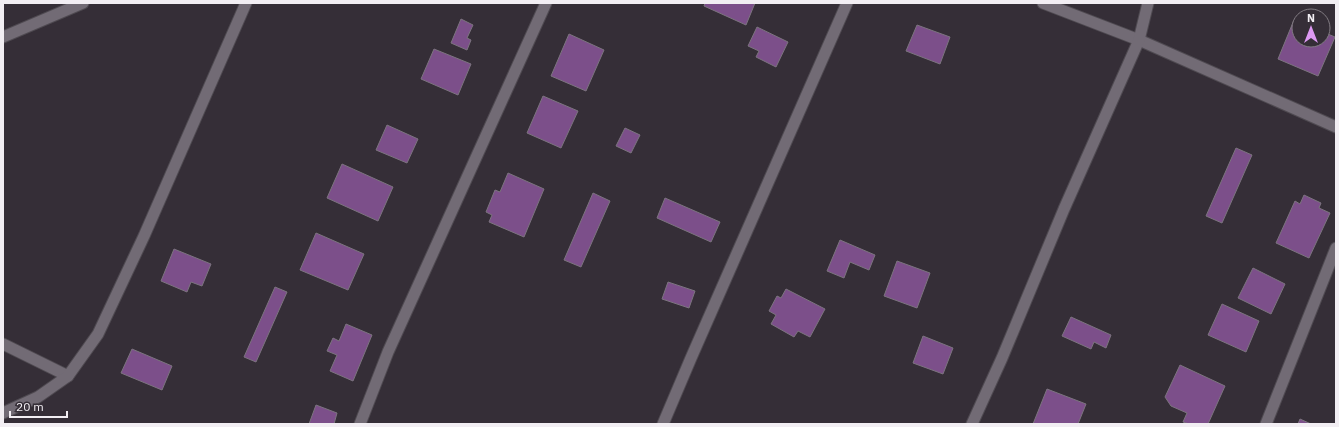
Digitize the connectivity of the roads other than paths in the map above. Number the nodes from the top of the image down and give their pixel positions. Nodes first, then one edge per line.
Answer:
1 (83, 3) edge
2 (246, 3) edge
3 (546, 3) edge
4 (847, 3) edge
5 (1043, 3) edge
6 (1148, 3) edge
7 (3, 37) edge
8 (1139, 40) junction
9 (1336, 127) edge
10 (1336, 248) edge
11 (3, 344) edge
12 (68, 376) junction
13 (3, 413) edge
14 (360, 424) edge
15 (663, 424) edge
16 (972, 424) edge
17 (1266, 424) edge

1 - 7 street
2 - 12 street
3 - 14 street
4 - 15 street
5 - 8 street
6 - 8 street
8 - 9 street
8 - 16 street
10 - 17 street
11 - 12 street
12 - 13 street

